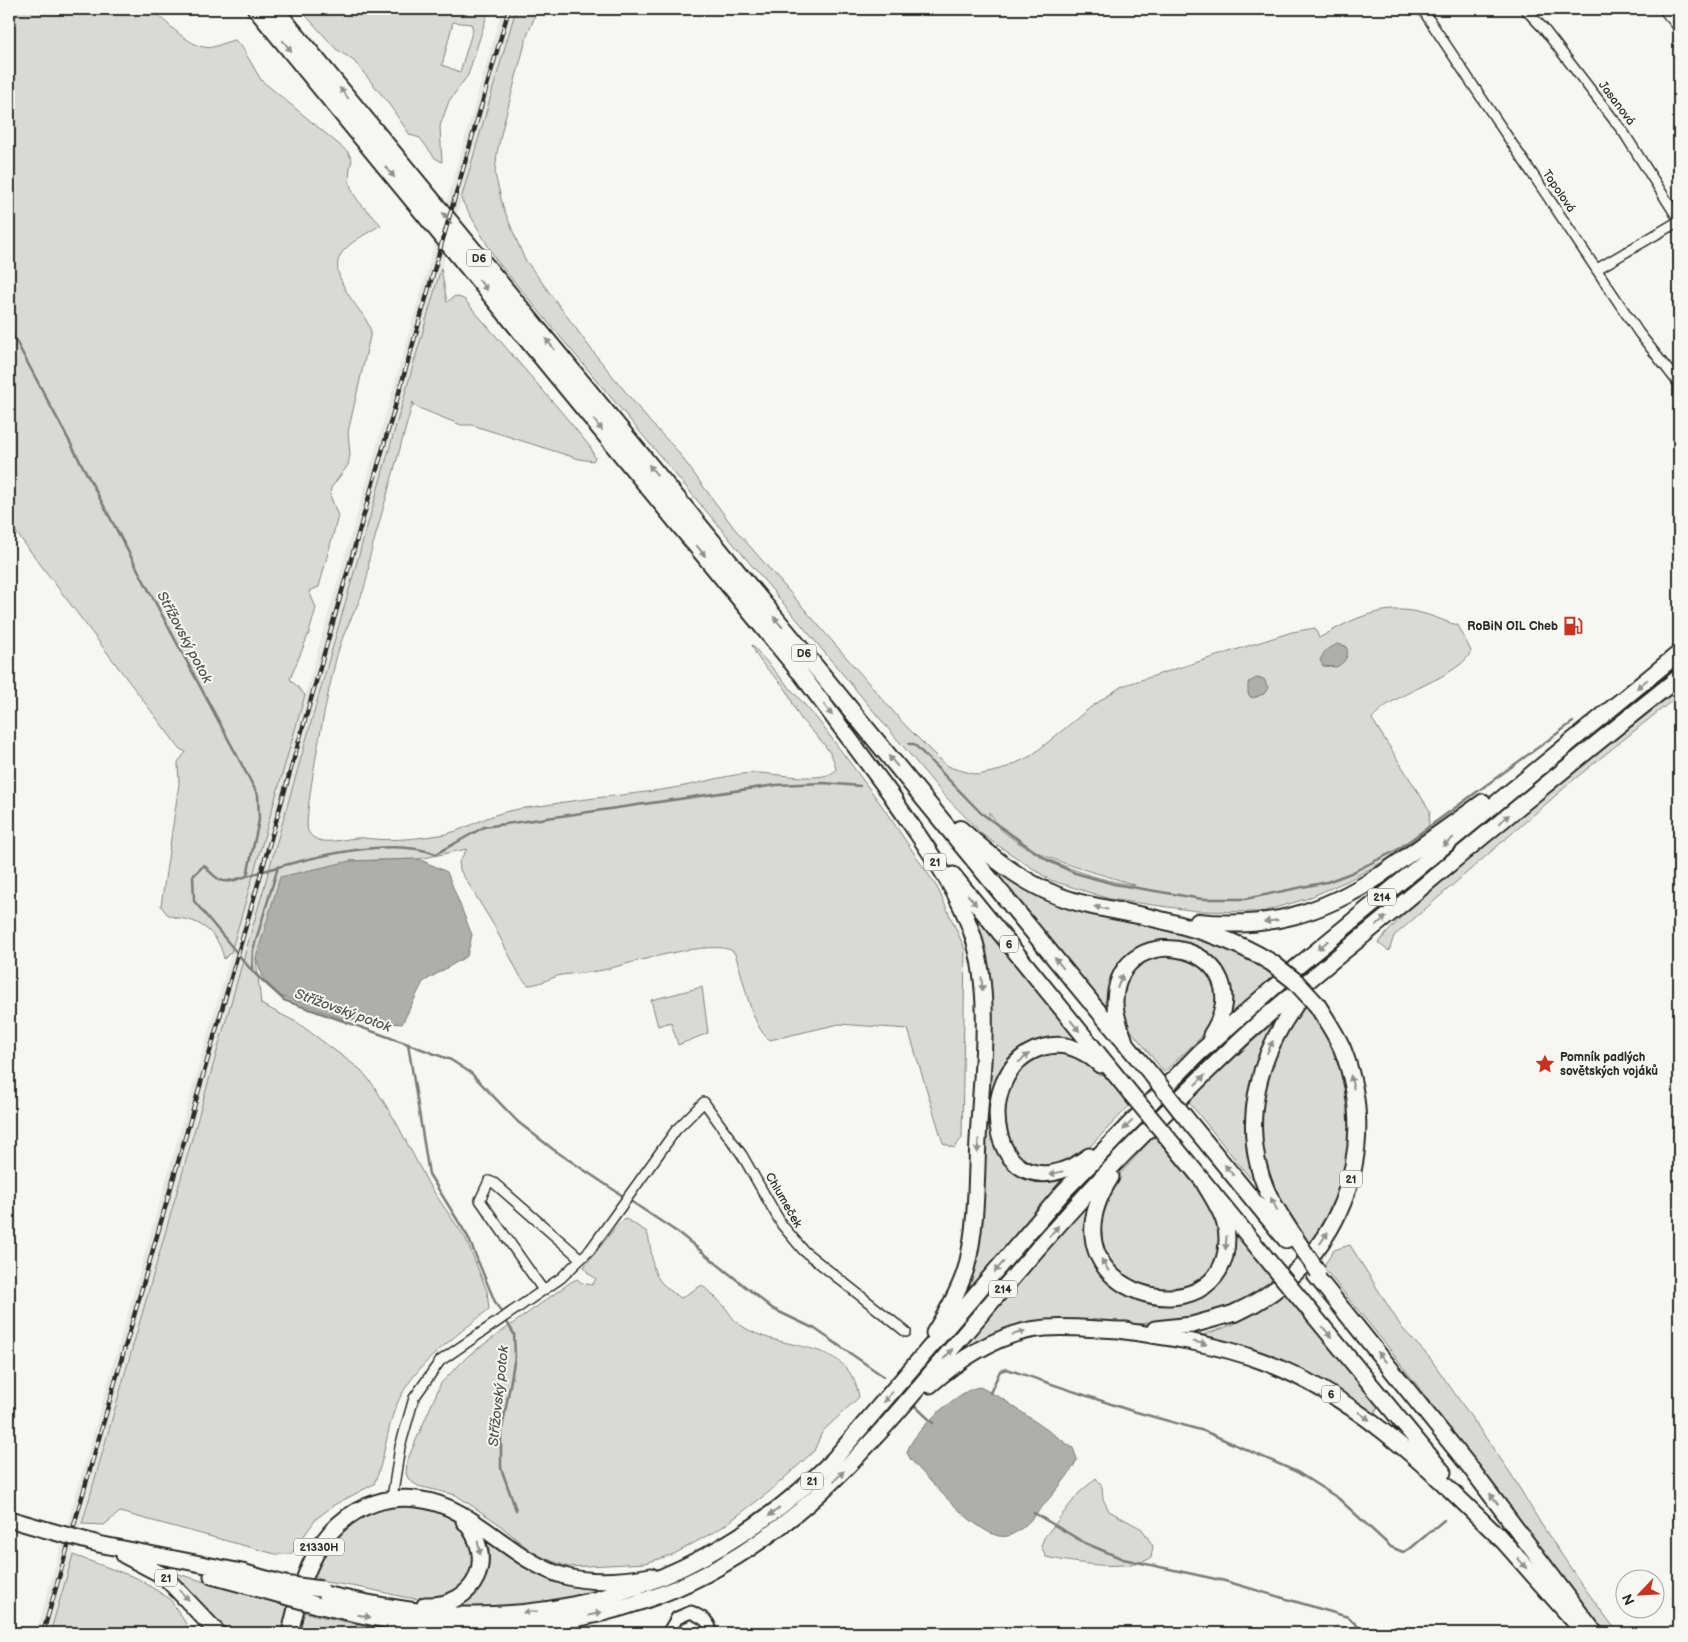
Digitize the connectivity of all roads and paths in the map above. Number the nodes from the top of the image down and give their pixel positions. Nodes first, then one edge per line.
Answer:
1 (256, 9) edge
2 (275, 9) edge
3 (1422, 9) edge
4 (1526, 9) edge
5 (1662, 9) edge
6 (1679, 28) edge
7 (1679, 220) edge
8 (1597, 269) junction
9 (1679, 384) edge
10 (1679, 653) edge
11 (799, 670) joint
12 (1679, 677) edge
13 (1567, 745) junction
14 (889, 792) junction
15 (924, 798) junction
16 (1379, 876) joint
17 (1149, 917) junction
18 (1330, 964) junction
19 (1090, 1001) joint
20 (1126, 1045) junction
21 (1200, 1053) junction
22 (1132, 1094) junction
23 (1113, 1140) junction
24 (1128, 1151) junction
25 (1204, 1182) junction
26 (1297, 1248) junction
27 (581, 1259) junction
28 (543, 1290) junction
29 (1235, 1313) joint
30 (1118, 1330) junction
31 (906, 1332) dead end
32 (920, 1360) junction
33 (882, 1431) junction
34 (392, 1498) junction
35 (435, 1503) junction
36 (9, 1519) edge
37 (1502, 1540) junction
38 (96, 1544) junction
39 (677, 1571) junction
40 (319, 1596) junction
41 (531, 1626) junction
42 (218, 1633) edge
43 (290, 1633) edge
44 (490, 1633) edge
45 (668, 1633) edge
46 (711, 1633) edge
47 (1584, 1633) edge
48 (1595, 1633) edge

1 -> 11 highway, D6
15 -> 2 highway, D6
3 - 8 street, Topolová
4 - 7 street, Jasanová
5 - 6 street
7 - 8 street
8 - 9 street, Topolová
10 -> 13 main road, 214
11 -> 14 main road, 6
18 -> 12 main road, 214
13 - 16 main road, 21
13 -> 21 main road, 214
14 -> 22 main road, 6
14 -> 32 main road, 21
17 -> 15 highway, 21
19 -> 15 highway, D6
16 -> 17 highway, 21
29 -> 17 highway, 21, bridge
24 -> 18 main road, 214
26 -> 18 main road
19 - 20 main road
20 -> 21 main road
26 -> 20 main road, bridge
21 -> 23 main road, 214
23 -> 22 main road, 6
22 - 25 main road, 6, bridge
23 -> 32 main road, 214
25 -> 24 main road, 6
33 -> 24 main road, 214
25 -> 37 main road, 6, bridge
48 -> 26 main road
27 - 28 street
27 - 28 street
27 - 31 street, Chlumeček
28 - 34 street
29 - 30 main road, 21
33 -> 30 main road, 21
30 -> 37 main road, 6
32 -> 39 main road, 21
41 -> 33 main road, 21
34 - 35 main road
34 - 43 main road, 21330H
35 - 39 main road, 21
35 -> 40 main road, 21
36 - 38 main road, 21, bridge
37 -> 47 main road, 6
38 - 40 main road, 21, bridge
38 -> 42 main road, 21
39 -> 40 main road, 21
40 -> 41 main road, 21
41 - 44 main road
45 - 46 street

